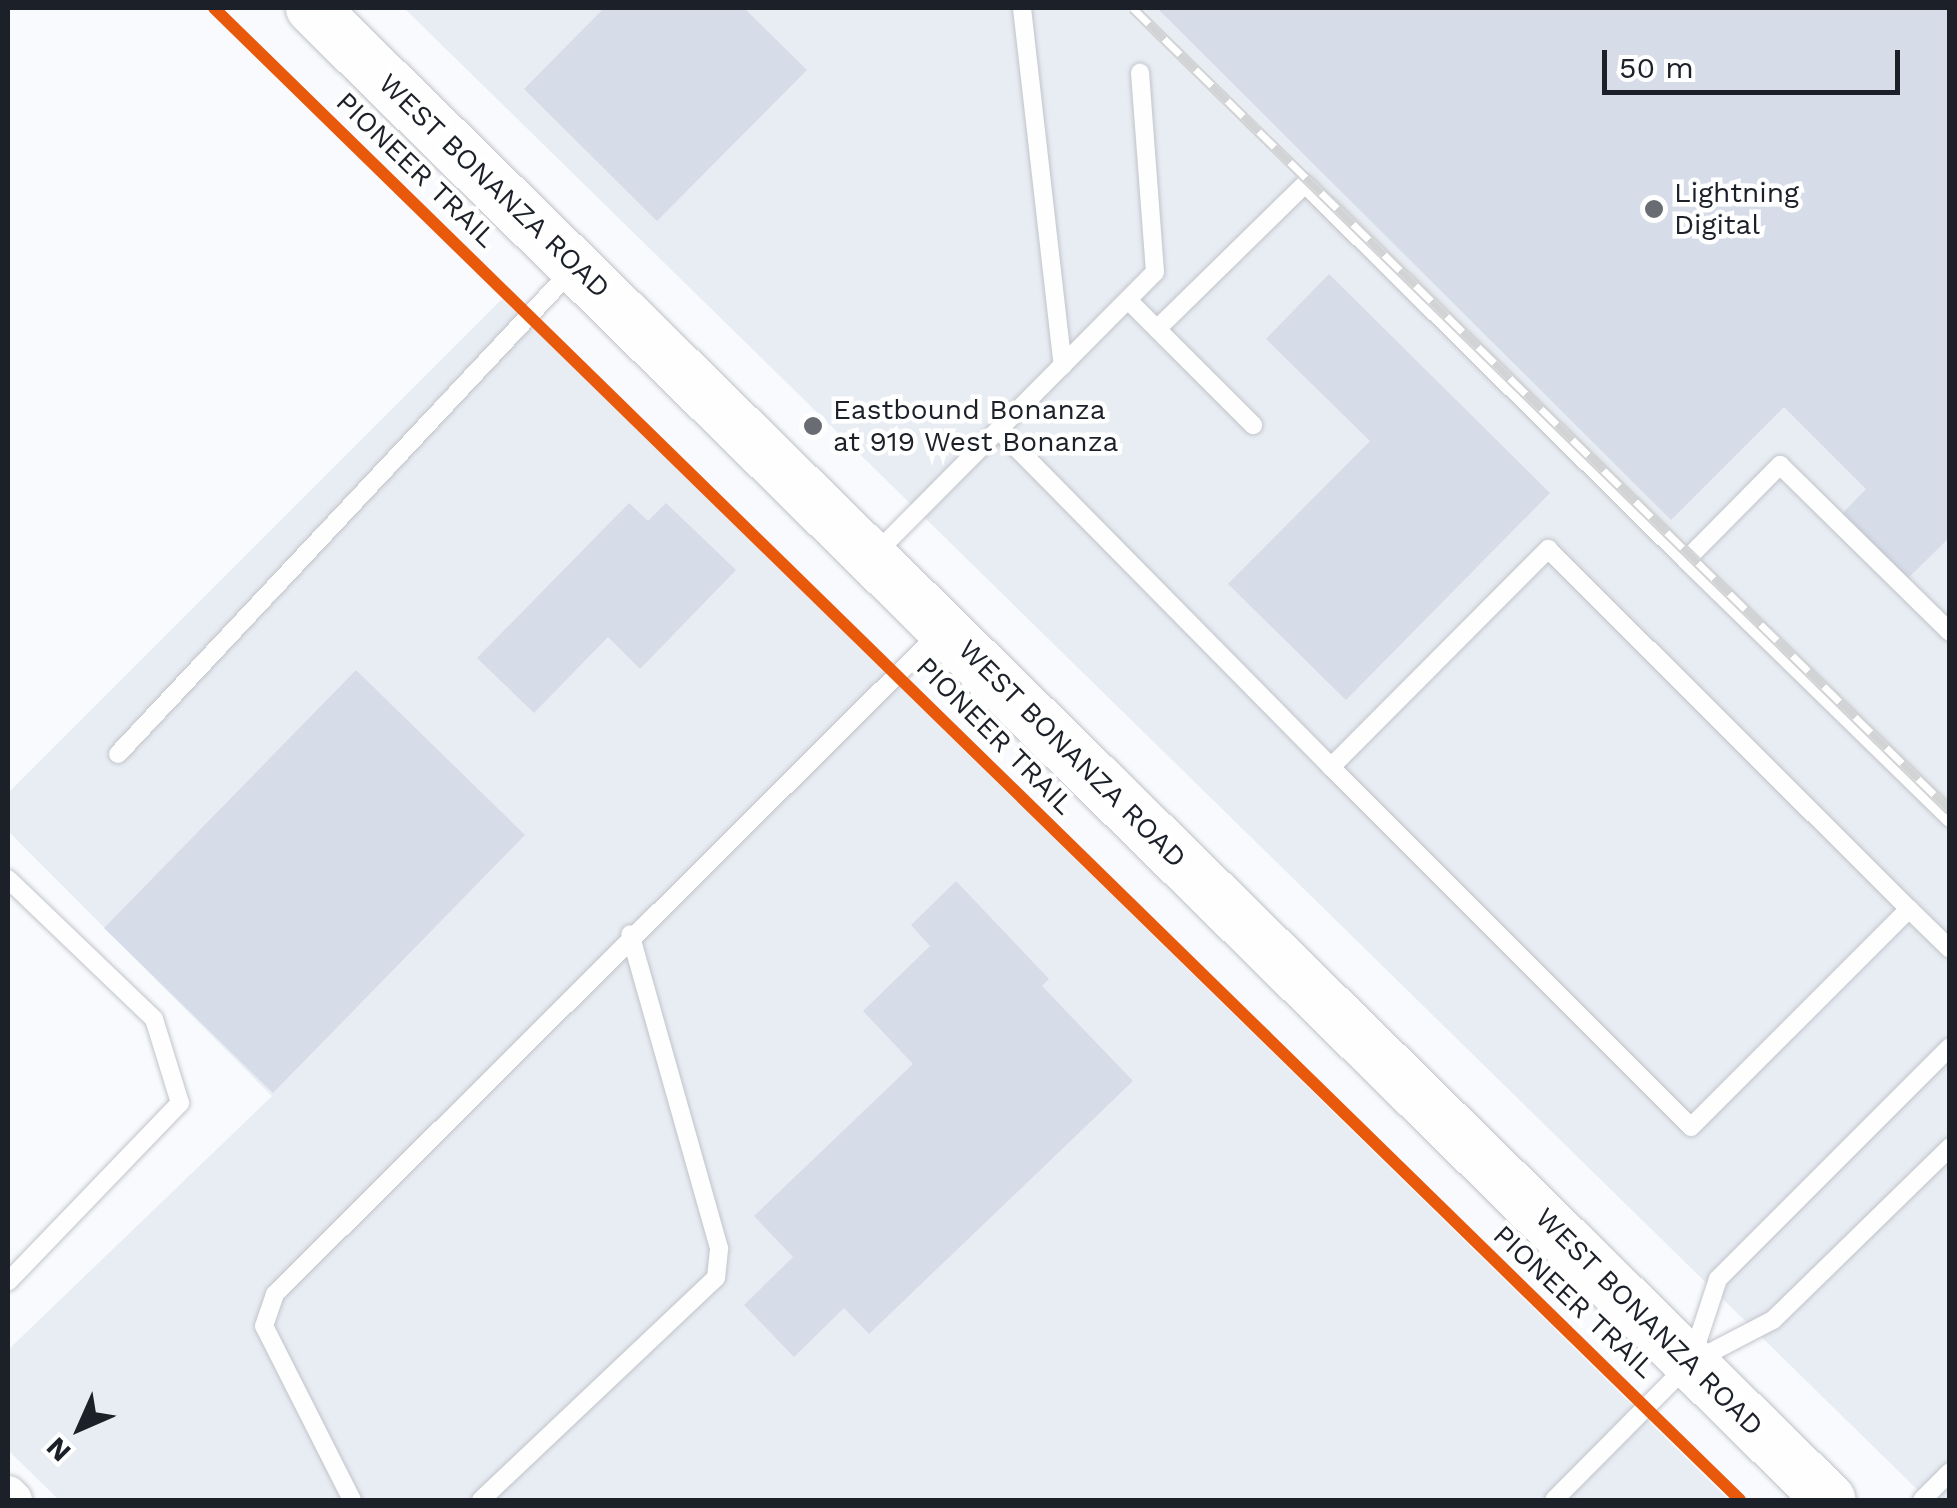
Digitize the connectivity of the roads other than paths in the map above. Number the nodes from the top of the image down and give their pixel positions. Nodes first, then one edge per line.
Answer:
1 (312, 8) edge
2 (1022, 8) edge
3 (1140, 74) dead end
4 (576, 266) junction
5 (1128, 300) junction
6 (1157, 329) junction
7 (1063, 366) junction
8 (1253, 425) dead end
9 (999, 430) junction
10 (873, 557) junction
11 (1686, 560) junction
12 (944, 628) junction
13 (1950, 632) edge
14 (118, 754) dead end
15 (1331, 767) junction
16 (1950, 818) edge
17 (8, 879) edge
18 (1909, 909) junction
19 (630, 934) junction
20 (1950, 950) edge
21 (1950, 1048) edge
22 (1950, 1147) edge
23 (8, 1282) edge
24 (1690, 1363) junction
25 (1950, 1472) edge
26 (8, 1495) edge
27 (13, 1500) edge
28 (352, 1500) edge
29 (481, 1500) edge
30 (1554, 1500) edge
31 (1830, 1500) edge
32 (1922, 1500) edge

1 - 4 main road, WEST BONANZA ROAD
2 - 7 lane
3 - 5 lane
4 - 10 main road, WEST BONANZA ROAD
4 - 14 lane
5 - 6 lane
5 - 7 lane
6 - 8 lane
6 - 11 lane
7 - 9 lane
9 - 10 lane
9 - 15 lane
10 - 12 main road, WEST BONANZA ROAD
11 - 13 lane
11 - 16 lane
12 - 19 lane
12 - 24 main road, WEST BONANZA ROAD
15 - 18 lane
15 - 18 lane
17 - 23 lane
18 - 20 lane
19 - 28 lane
19 - 29 lane
21 - 24 lane
22 - 24 lane
24 - 30 lane
24 - 31 main road, WEST BONANZA ROAD
25 - 32 lane
26 - 27 street

